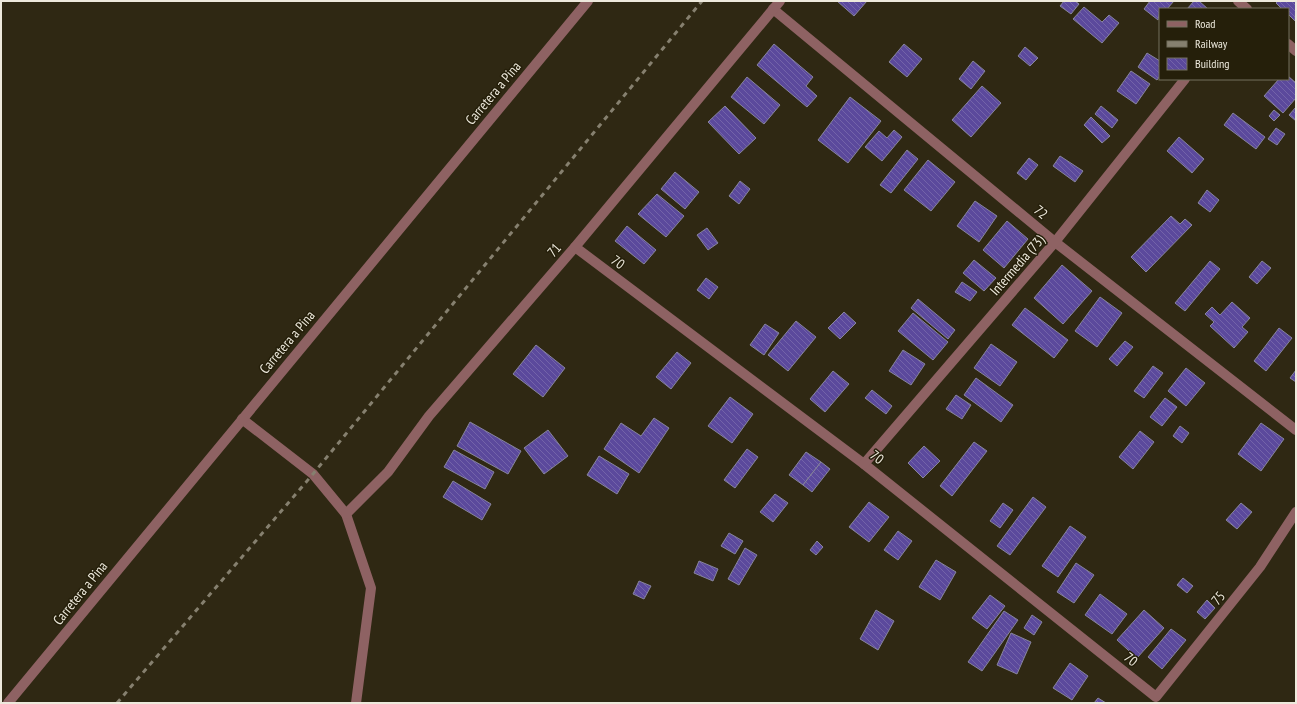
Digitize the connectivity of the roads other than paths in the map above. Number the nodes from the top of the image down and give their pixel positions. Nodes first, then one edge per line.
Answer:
1 (588, 1) edge
2 (777, 5) edge
3 (1185, 80) edge
4 (1055, 242) junction
5 (575, 247) junction
6 (242, 419) junction
7 (1296, 430) edge
8 (864, 464) junction
9 (1296, 512) edge
10 (346, 514) junction
11 (1156, 697) joint
12 (8, 703) edge
13 (356, 703) edge

1 - 6 street, Carretera a Pina
2 - 4 street, 72
2 - 5 street, 71
3 - 4 street, Intermedia (73)
4 - 7 street, 72
4 - 8 street, Intermedia (73)
5 - 8 street, 70
5 - 10 street, 71
6 - 10 street
6 - 12 street, Carretera a Pina
8 - 11 street, 70
9 - 11 street, 75
10 - 13 street

